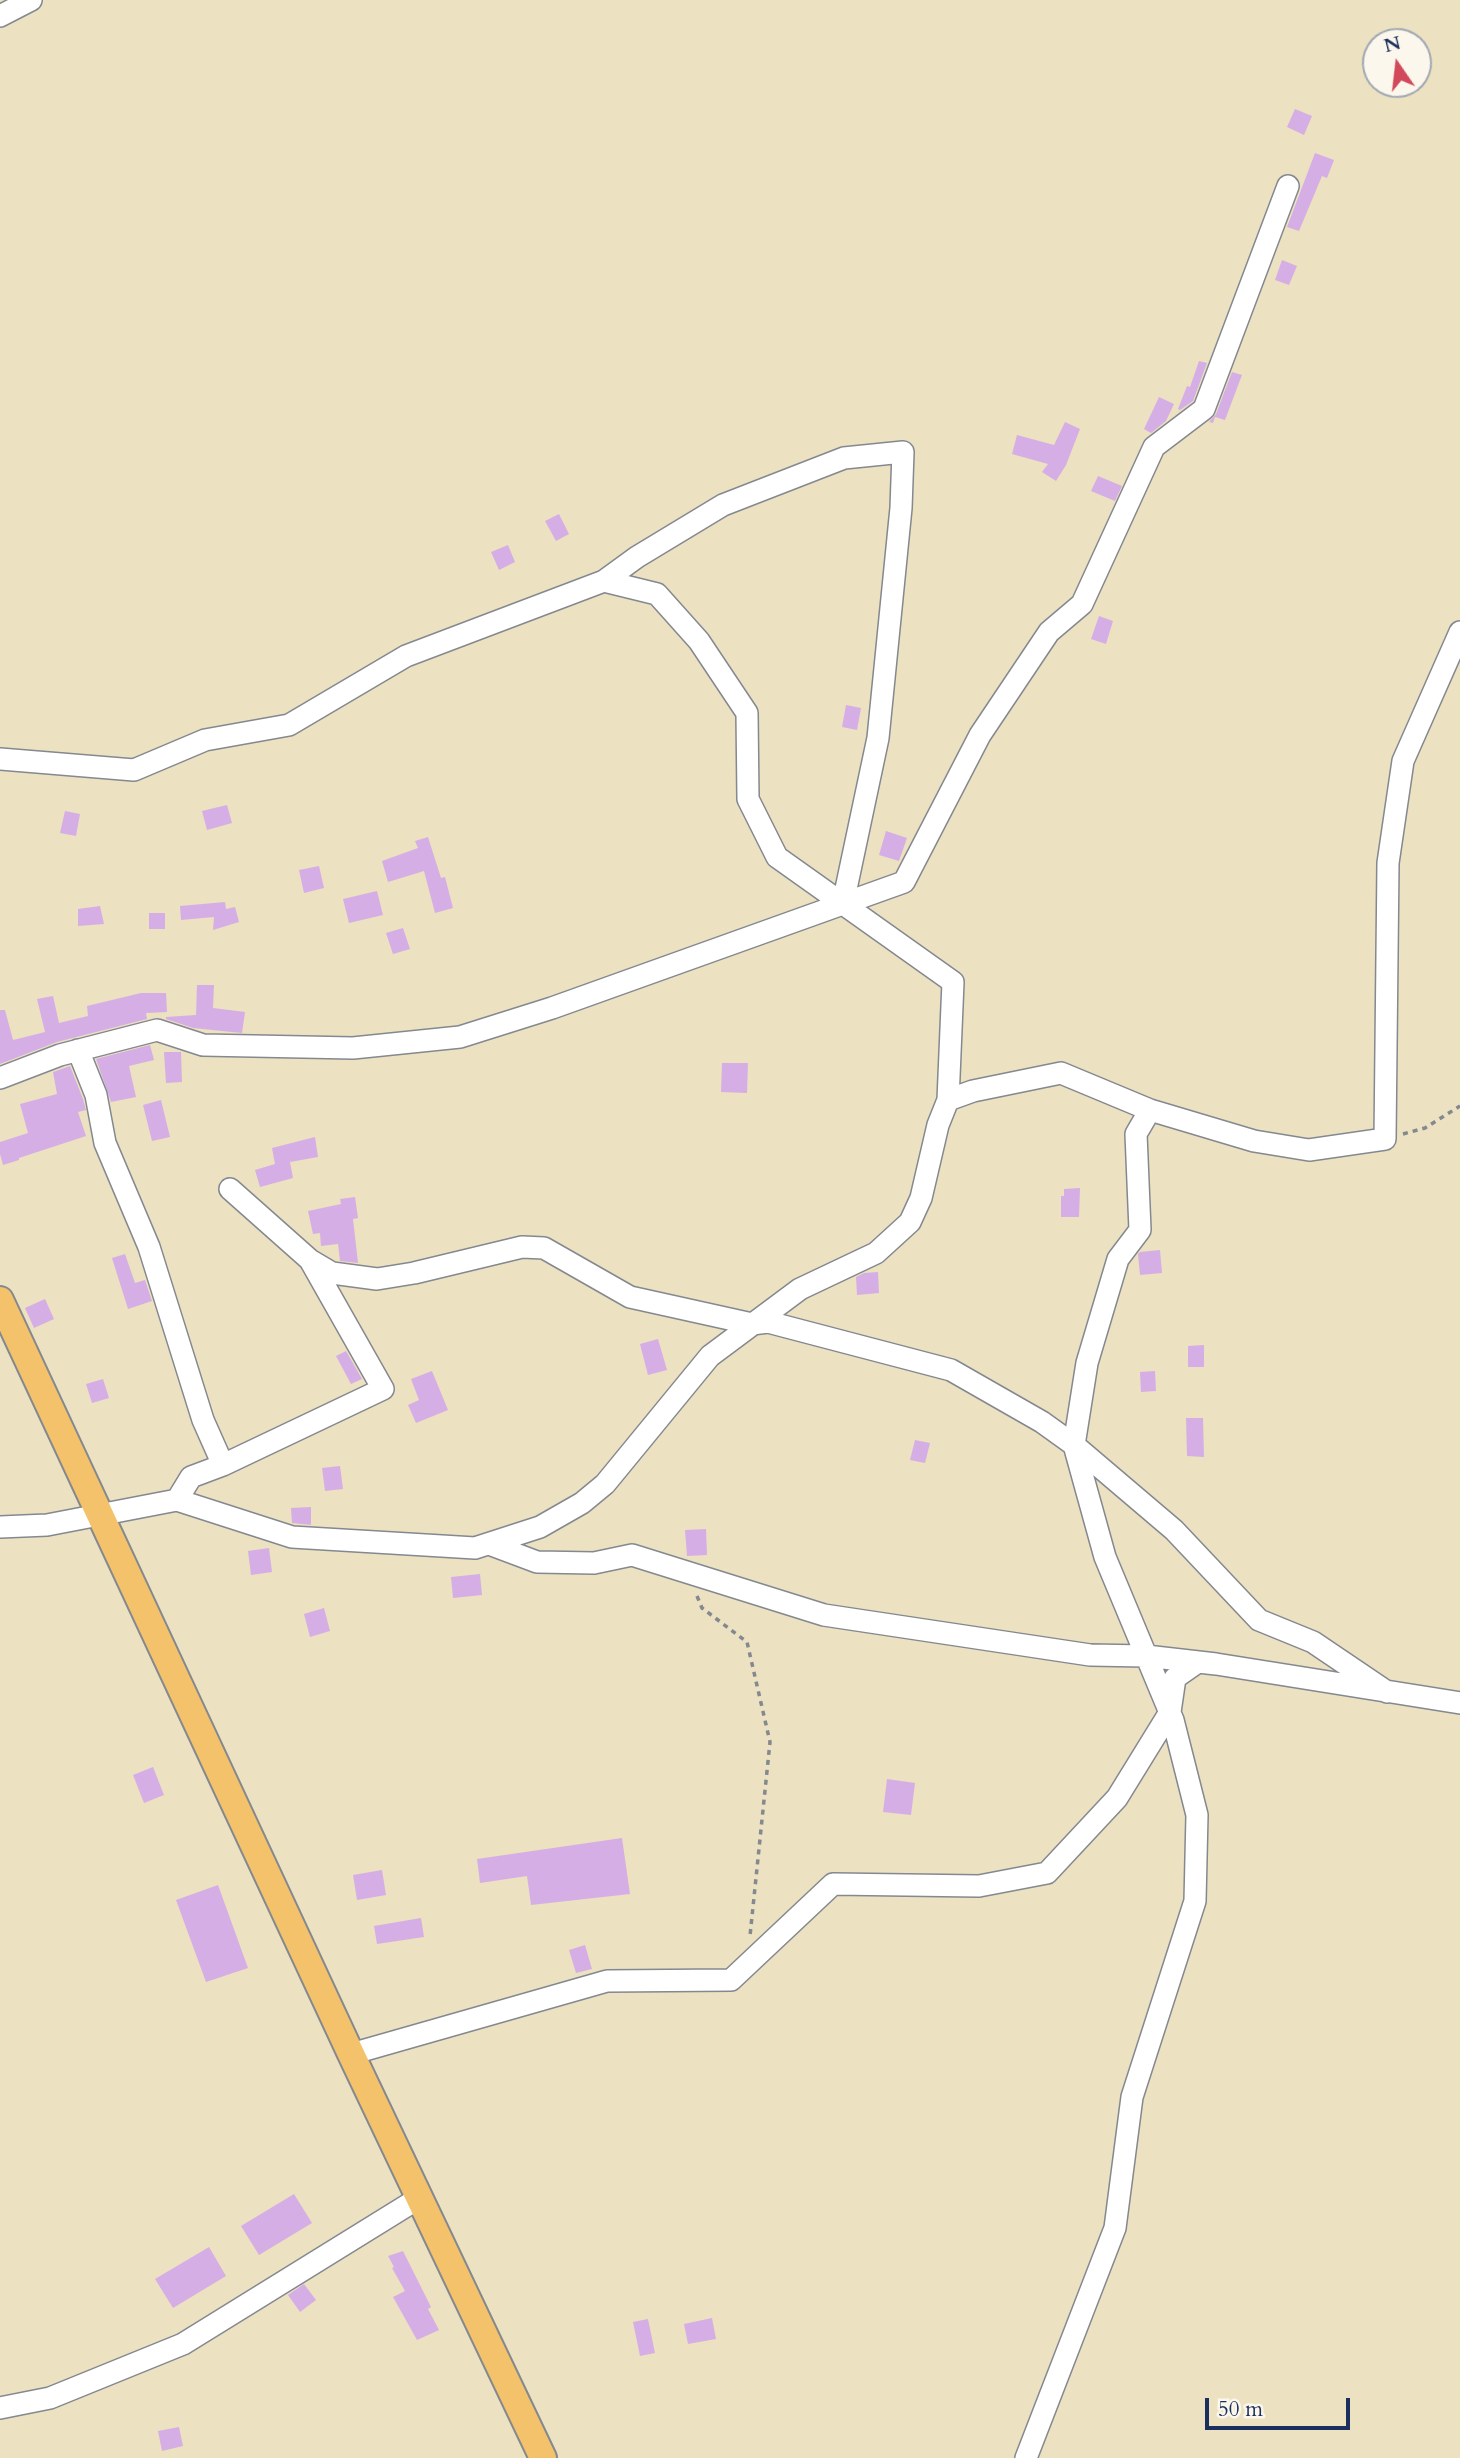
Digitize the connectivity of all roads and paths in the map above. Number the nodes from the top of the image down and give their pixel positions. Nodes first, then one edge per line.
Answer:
1 (31, 0) edge
2 (0, 16) edge
3 (1288, 187) dead end
4 (604, 580) junction
5 (1460, 632) edge
6 (0, 759) edge
7 (843, 903) junction
8 (78, 1050) junction
9 (0, 1078) edge
10 (948, 1100) junction
11 (1460, 1106) edge
12 (1150, 1110) junction
13 (1385, 1139) junction
14 (230, 1189) dead end
15 (310, 1260) junction
16 (0, 1300) edge
17 (752, 1324) junction
18 (1074, 1445) junction
19 (223, 1465) junction
20 (177, 1500) junction
21 (99, 1516) junction
22 (0, 1527) edge
23 (489, 1544) junction
24 (688, 1573) junction
25 (1146, 1656) junction
26 (1198, 1662) junction
27 (1387, 1692) junction
28 (1460, 1703) edge
29 (1170, 1712) junction
30 (746, 1965) junction
31 (351, 2054) junction
32 (419, 2199) junction
33 (0, 2408) edge
34 (543, 2458) edge
35 (1027, 2458) edge

1 - 2 street
3 - 7 street
4 - 6 street
4 - 7 street
4 - 7 street
5 - 13 street
7 - 8 street
7 - 10 street
8 - 9 street
8 - 19 street
10 - 12 street
10 - 17 street
11 - 13 path
12 - 13 street
12 - 18 street
14 - 15 street
15 - 17 street
15 - 19 street
16 - 21 main road
17 - 18 street
17 - 23 street
18 - 25 street
18 - 27 street
19 - 20 street
20 - 21 street
20 - 23 street
21 - 22 street
21 - 31 main road
23 - 24 street
24 - 25 street
24 - 30 path
25 - 26 street
25 - 29 street
26 - 27 street
26 - 29 street
27 - 28 street
29 - 30 street
29 - 35 street
30 - 31 street
31 - 32 main road
32 - 33 street
32 - 34 main road

